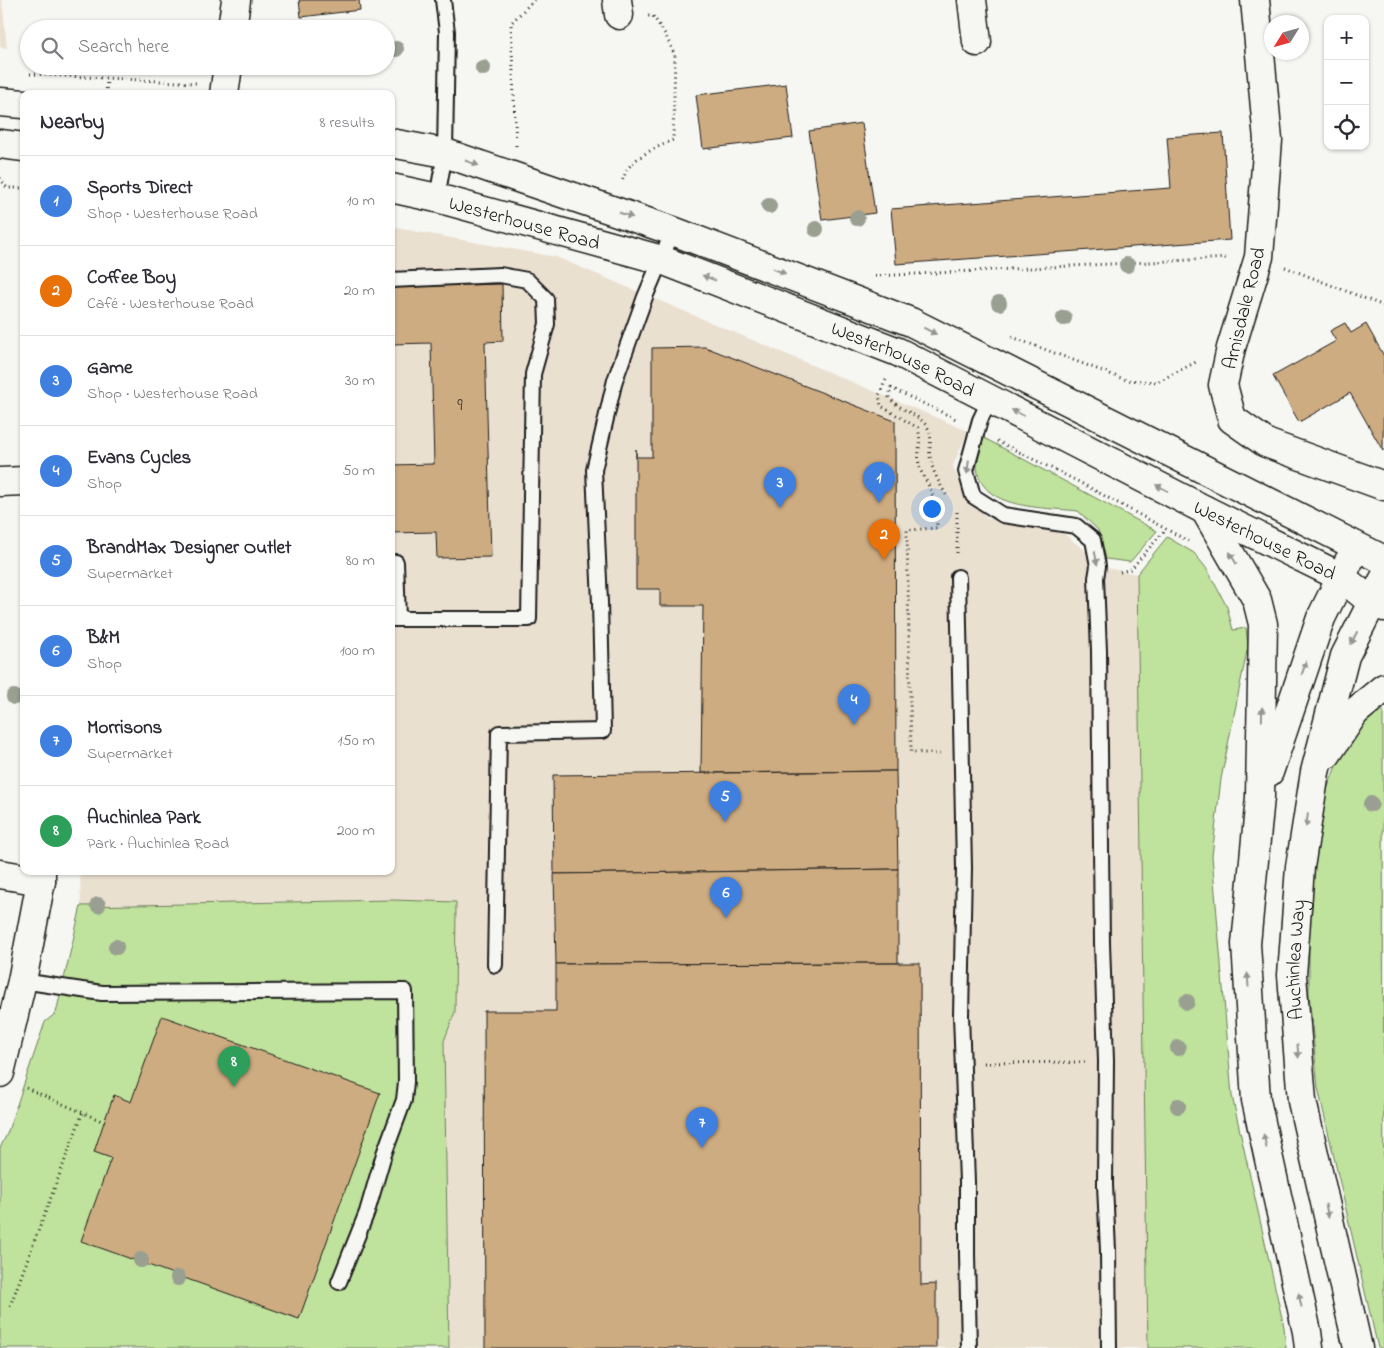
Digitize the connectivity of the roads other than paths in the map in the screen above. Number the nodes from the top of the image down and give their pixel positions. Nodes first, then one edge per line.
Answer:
1 (236, 0) edge
2 (443, 0) edge
3 (972, 0) edge
4 (1255, 0) edge
5 (233, 20) edge
6 (977, 42) dead end
7 (0, 102) edge
8 (20, 104) edge
9 (0, 144) edge
10 (395, 144) edge
11 (20, 146) edge
12 (445, 154) junction
13 (395, 189) edge
14 (438, 198) junction
15 (673, 231) junction
16 (662, 260) junction
17 (395, 280) edge
18 (990, 399) junction
19 (20, 481) edge
20 (0, 482) edge
21 (1384, 486) edge
22 (1205, 510) junction
23 (1358, 546) junction
24 (1384, 560) edge
25 (396, 562) dead end
26 (958, 577) road end
27 (1341, 577) junction
28 (395, 590) edge
29 (1380, 596) edge
30 (395, 619) edge
31 (1384, 688) edge
32 (1315, 772) junction
33 (1260, 797) junction
34 (0, 874) edge
35 (20, 875) edge
36 (20, 875) edge
37 (41, 876) edge
38 (495, 965) dead end
39 (22, 981) junction
40 (0, 1073) edge
41 (339, 1282) dead end
42 (969, 1348) edge
43 (1109, 1348) edge
44 (1309, 1348) edge
45 (1358, 1348) edge

1 - 5 street
2 - 12 lane
3 - 6 street
4 - 21 street, Arnisdale Road
7 - 8 street
9 - 11 street
10 - 12 street, Westerhouse Road
12 - 14 lane
12 -> 15 street, Westerhouse Road
13 - 14 street, Westerhouse Road
14 - 16 street, Westerhouse Road
15 - 16 lane
15 -> 23 street, Westerhouse Road
18 -> 16 street, Westerhouse Road
16 - 38 lane
17 - 30 lane
22 -> 18 street, Westerhouse Road
18 -> 43 lane
19 - 20 street
22 - 27 street, Westerhouse Road
33 -> 22 street
23 - 24 street, Westerhouse Road
23 - 27 street
25 - 28 lane
26 - 42 lane
27 - 29 street, Westerhouse Road
33 -> 27 street
29 -> 32 street, Auchinlea Way
31 - 32 street
32 -> 45 street, Auchinlea Way
44 -> 33 street
34 - 35 street
36 - 37 street
37 - 39 street
39 - 40 street
39 - 41 lane

